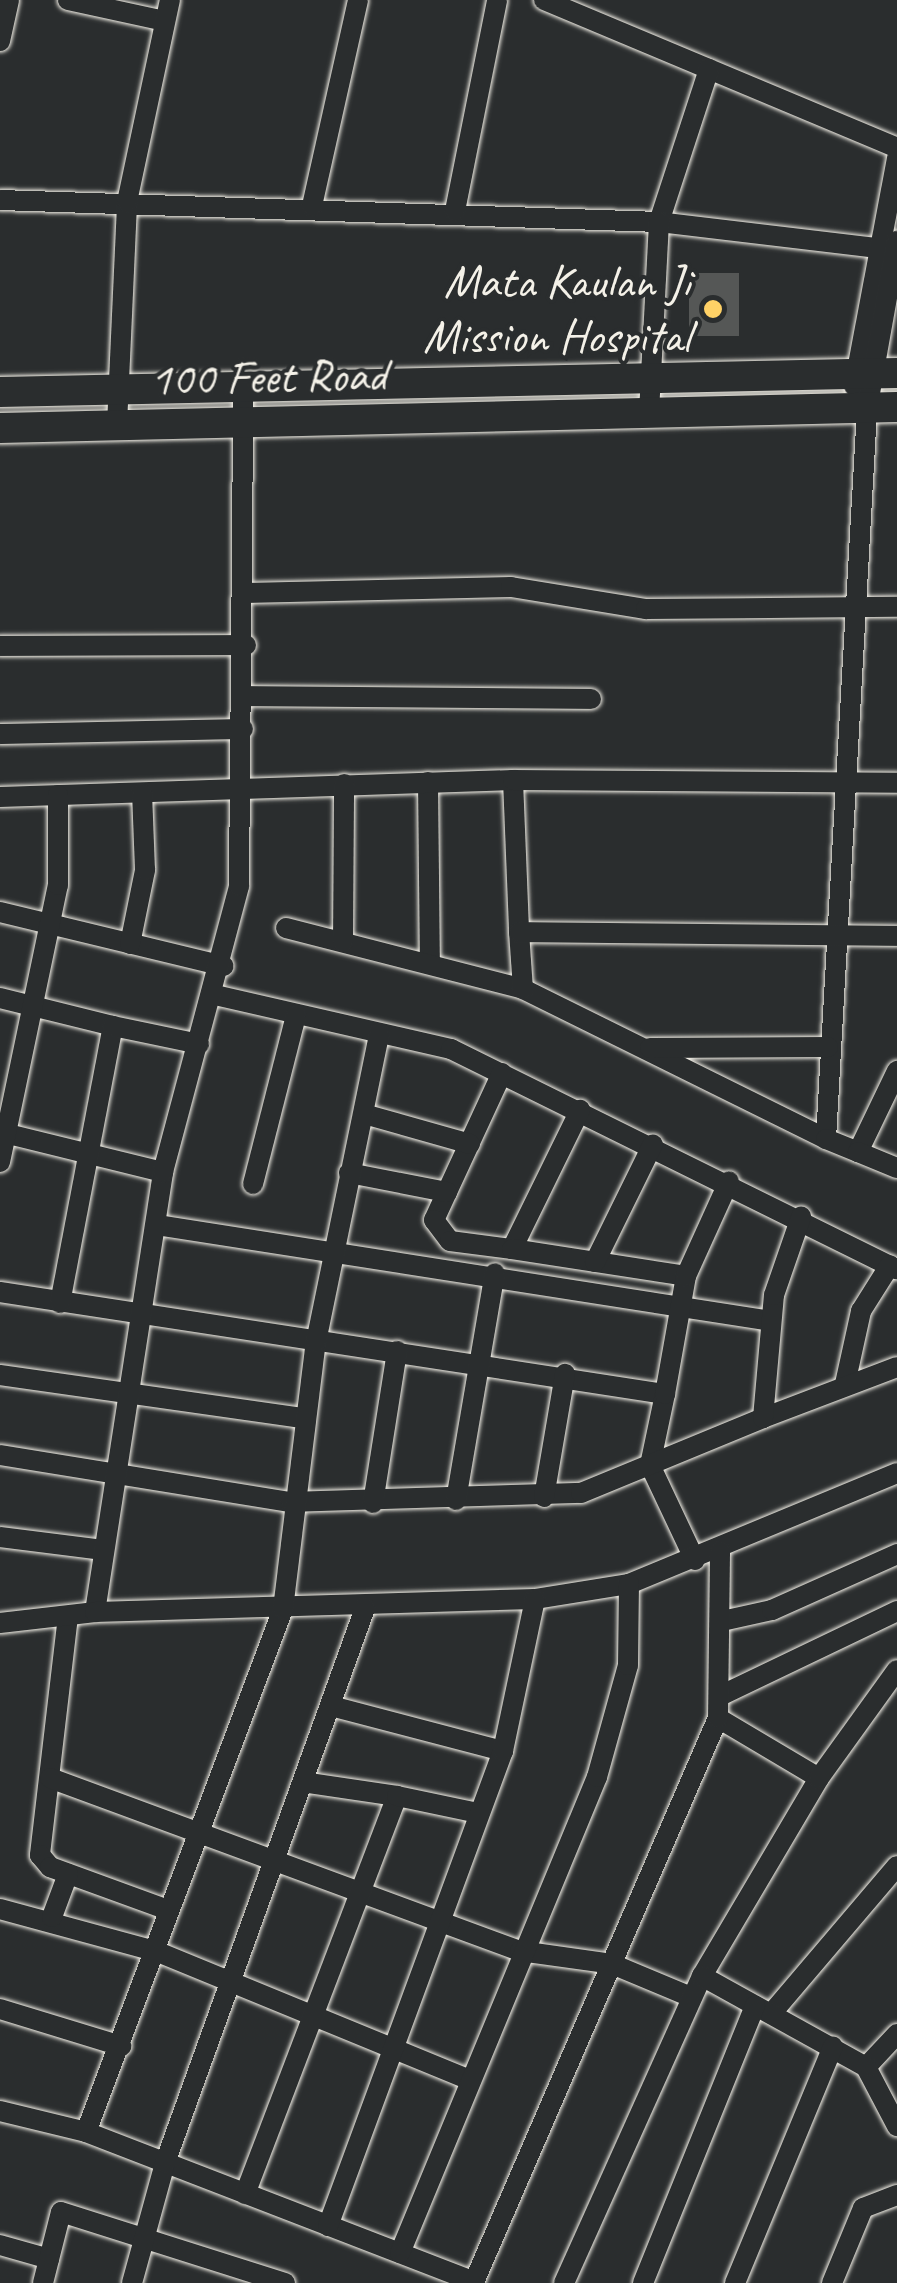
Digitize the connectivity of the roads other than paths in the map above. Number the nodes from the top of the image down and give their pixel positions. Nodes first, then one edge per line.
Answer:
1 (9, 0) edge
2 (68, 0) edge
3 (358, 0) edge
4 (497, 0) edge
5 (544, 0) edge
6 (167, 10) edge
7 (0, 41) edge
8 (709, 69) junction
9 (897, 148) edge
10 (897, 158) edge
11 (0, 200) edge
12 (127, 202) junction
13 (312, 206) junction
14 (455, 211) junction
15 (660, 222) junction
16 (896, 246) edge
17 (873, 248) junction
18 (876, 374) edge
19 (652, 382) junction
20 (242, 388) junction
21 (116, 390) junction
22 (0, 392) edge
23 (871, 409) edge
24 (649, 415) junction
25 (242, 423) junction
26 (117, 425) junction
27 (0, 428) edge
28 (245, 593) junction
29 (852, 606) junction
30 (897, 608) edge
31 (246, 645) junction
32 (0, 646) edge
33 (244, 696) junction
34 (591, 699) dead end
35 (243, 729) junction
36 (0, 734) edge
37 (513, 780) junction
38 (843, 781) junction
39 (428, 782) junction
40 (897, 783) edge
41 (344, 784) junction
42 (243, 786) junction
43 (142, 793) junction
44 (58, 796) junction
45 (0, 797) edge
46 (0, 912) edge
47 (48, 925) junction
48 (286, 928) dead end
49 (519, 932) junction
50 (831, 935) junction
51 (897, 936) edge
52 (343, 942) junction
53 (130, 944) junction
54 (430, 964) junction
55 (224, 966) junction
56 (523, 989) junction
57 (214, 995) junction
58 (0, 998) edge
59 (30, 1005) junction
60 (296, 1015) junction
61 (113, 1026) junction
62 (379, 1034) junction
63 (200, 1044) junction
64 (828, 1047) junction
65 (643, 1048) junction
66 (897, 1072) edge
67 (502, 1073) junction
68 (580, 1110) junction
69 (364, 1114) junction
70 (3, 1133) edge
71 (826, 1139) junction
72 (470, 1144) junction
73 (652, 1144) junction
74 (858, 1152) junction
75 (82, 1155) junction
76 (0, 1162) edge
77 (897, 1168) edge
78 (163, 1172) junction
79 (349, 1173) junction
80 (729, 1182) junction
81 (253, 1184) dead end
82 (447, 1192) junction
83 (801, 1217) junction
84 (158, 1225) junction
85 (512, 1248) junction
86 (332, 1253) junction
87 (596, 1262) junction
88 (893, 1267) edge
89 (494, 1274) junction
90 (686, 1276) junction
91 (0, 1292) edge
92 (60, 1302) junction
93 (682, 1305) junction
94 (142, 1314) junction
95 (771, 1321) junction
96 (316, 1342) junction
97 (397, 1351) junction
98 (482, 1361) junction
99 (897, 1367) edge
100 (565, 1374) junction
101 (0, 1375) edge
102 (845, 1384) junction
103 (128, 1394) junction
104 (665, 1394) junction
105 (304, 1418) junction
106 (763, 1418) junction
107 (0, 1455) edge
108 (650, 1466) junction
109 (114, 1472) junction
110 (897, 1474) edge
111 (544, 1497) junction
112 (456, 1500) junction
113 (291, 1502) junction
114 (373, 1504) junction
115 (0, 1537) edge
116 (103, 1550) junction
117 (720, 1551) junction
118 (897, 1554) edge
119 (695, 1560) junction
120 (628, 1584) junction
121 (535, 1598) junction
122 (283, 1608) junction
123 (365, 1608) junction
124 (897, 1611) edge
125 (95, 1612) junction
126 (68, 1616) junction
127 (722, 1622) junction
128 (0, 1623) edge
129 (897, 1670) edge
130 (724, 1694) junction
131 (331, 1706) junction
132 (718, 1718) junction
133 (502, 1751) junction
134 (50, 1778) junction
135 (819, 1778) junction
136 (309, 1783) junction
137 (397, 1796) junction
138 (473, 1812) junction
139 (198, 1832) junction
140 (278, 1866) junction
141 (897, 1866) edge
142 (68, 1874) junction
143 (357, 1896) junction
144 (0, 1909) edge
145 (168, 1910) junction
146 (52, 1917) junction
147 (436, 1920) junction
148 (520, 1951) junction
149 (158, 1952) junction
150 (612, 1964) junction
151 (702, 1976) junction
152 (235, 1984) junction
153 (690, 1996) junction
154 (0, 2009) edge
155 (763, 2010) junction
156 (310, 2015) junction
157 (897, 2034) edge
158 (121, 2046) junction
159 (833, 2046) junction
160 (390, 2048) junction
161 (866, 2067) junction
162 (470, 2080) junction
163 (0, 2111) edge
164 (897, 2126) edge
165 (86, 2132) junction
166 (165, 2162) junction
167 (245, 2194) junction
168 (897, 2196) edge
169 (328, 2226) junction
170 (146, 2233) junction
171 (0, 2245) edge
172 (400, 2253) junction
173 (49, 2259) junction
174 (425, 2262) junction
175 (475, 2282) edge
176 (42, 2283) edge
177 (132, 2283) edge
178 (285, 2283) edge
179 (418, 2283) edge
180 (564, 2283) edge
181 (643, 2283) edge
182 (735, 2283) edge
183 (832, 2283) edge

1 - 7 street
2 - 6 street
3 - 13 street
4 - 14 street
5 - 8 street
6 - 12 street
8 - 9 street
8 - 15 street
10 - 17 street
11 - 12 street
12 - 13 street
12 - 21 street
13 - 14 street
14 - 15 street
15 - 17 street
15 - 19 street
16 - 17 street
16 - 18 street
17 - 18 street
18 - 19 main road, 100 Feet Road
18 - 23 street
19 - 20 main road, 100 Feet Road
19 - 24 street
20 - 21 main road, 100 Feet Road
20 - 25 street
21 - 22 main road, 100 Feet Road
21 - 26 street
23 - 24 main road, 100 Feet Road
23 - 29 street
24 - 25 main road, 100 Feet Road
25 - 26 main road, 100 Feet Road
25 - 28 street
26 - 27 main road, 100 Feet Road
28 - 29 street
28 - 31 street
29 - 30 street
29 - 38 street
31 - 32 street
31 - 33 street
33 - 34 street
33 - 35 street
35 - 36 street
35 - 42 street
37 - 38 street
37 - 39 street
37 - 49 street
38 - 40 street
38 - 50 street
39 - 41 street
39 - 54 street
41 - 42 street
41 - 52 street
42 - 43 street
42 - 55 street
43 - 44 street
43 - 53 street
44 - 45 street
44 - 47 street
46 - 47 street
47 - 53 street
47 - 59 street
48 - 52 street
49 - 50 street
49 - 56 street
50 - 51 street
50 - 64 street
52 - 54 street
53 - 55 street
54 - 56 street
55 - 57 street
56 - 65 street
57 - 60 street
57 - 63 street
58 - 59 street
59 - 61 street
59 - 70 street
60 - 62 street
60 - 81 street
61 - 63 street
61 - 75 street
62 - 67 street
62 - 69 street
63 - 78 street
64 - 65 street
64 - 71 street
65 - 71 street
66 - 74 street
67 - 68 street
67 - 72 street
68 - 73 street
68 - 85 street
69 - 72 street
69 - 79 street
70 - 75 street
70 - 76 street
71 - 74 street
72 - 82 street
73 - 80 street
73 - 87 street
74 - 77 street
75 - 78 street
75 - 92 street
78 - 84 street
79 - 82 street
79 - 86 street
80 - 83 street
80 - 90 street
82 - 85 street
83 - 88 street
83 - 95 street
84 - 86 street
84 - 94 street
85 - 87 street
86 - 89 street
86 - 96 street
87 - 90 street
88 - 102 street
89 - 93 street
89 - 98 street
90 - 93 street
91 - 92 street
92 - 94 street
93 - 95 street
93 - 104 street
94 - 96 street
94 - 103 street
95 - 106 street
96 - 97 street
96 - 105 street
97 - 98 street
97 - 114 street
98 - 100 street
98 - 112 street
99 - 102 street
100 - 104 street
100 - 111 street
101 - 103 street
102 - 106 street
103 - 105 street
103 - 109 street
104 - 108 street
105 - 113 street
106 - 108 street
107 - 109 street
108 - 111 street
108 - 119 street
109 - 113 street
109 - 116 street
110 - 117 street
111 - 112 street
112 - 114 street
113 - 114 street
113 - 122 street
115 - 116 street
116 - 125 street
117 - 119 street
117 - 127 street
118 - 127 street
119 - 120 street
120 - 121 street
120 - 148 street
121 - 123 street
121 - 133 street
122 - 123 street
122 - 125 street
122 - 139 street
123 - 131 street
124 - 130 street
125 - 126 street
126 - 128 street
126 - 134 street
127 - 130 street
129 - 135 street
130 - 132 street
131 - 133 street
131 - 136 street
132 - 135 street
132 - 150 street
133 - 138 street
134 - 139 street
134 - 142 street
135 - 151 street
136 - 137 street
136 - 140 street
137 - 138 street
137 - 143 street
138 - 147 street
139 - 140 street
139 - 145 street
140 - 143 street
140 - 152 street
141 - 155 street
142 - 145 street
142 - 146 street
143 - 147 street
143 - 156 street
144 - 146 street
145 - 149 street
146 - 149 street
147 - 148 street
147 - 160 street
148 - 150 street
148 - 162 street
149 - 152 street
149 - 158 street
150 - 153 street
150 - 175 street
151 - 153 street
151 - 155 street
152 - 156 street
152 - 166 street
153 - 180 street
154 - 158 street
155 - 159 street
155 - 181 street
156 - 160 street
156 - 167 street
157 - 161 street
158 - 165 street
159 - 161 street
159 - 182 street
160 - 162 street
160 - 169 street
161 - 164 street
162 - 172 street
163 - 165 street
165 - 166 street
166 - 167 street
166 - 170 street
167 - 169 street
168 - 183 street
169 - 172 street
170 - 173 street
170 - 177 street
170 - 178 street
171 - 173 street
172 - 174 street
173 - 176 street
174 - 175 street
174 - 179 street

